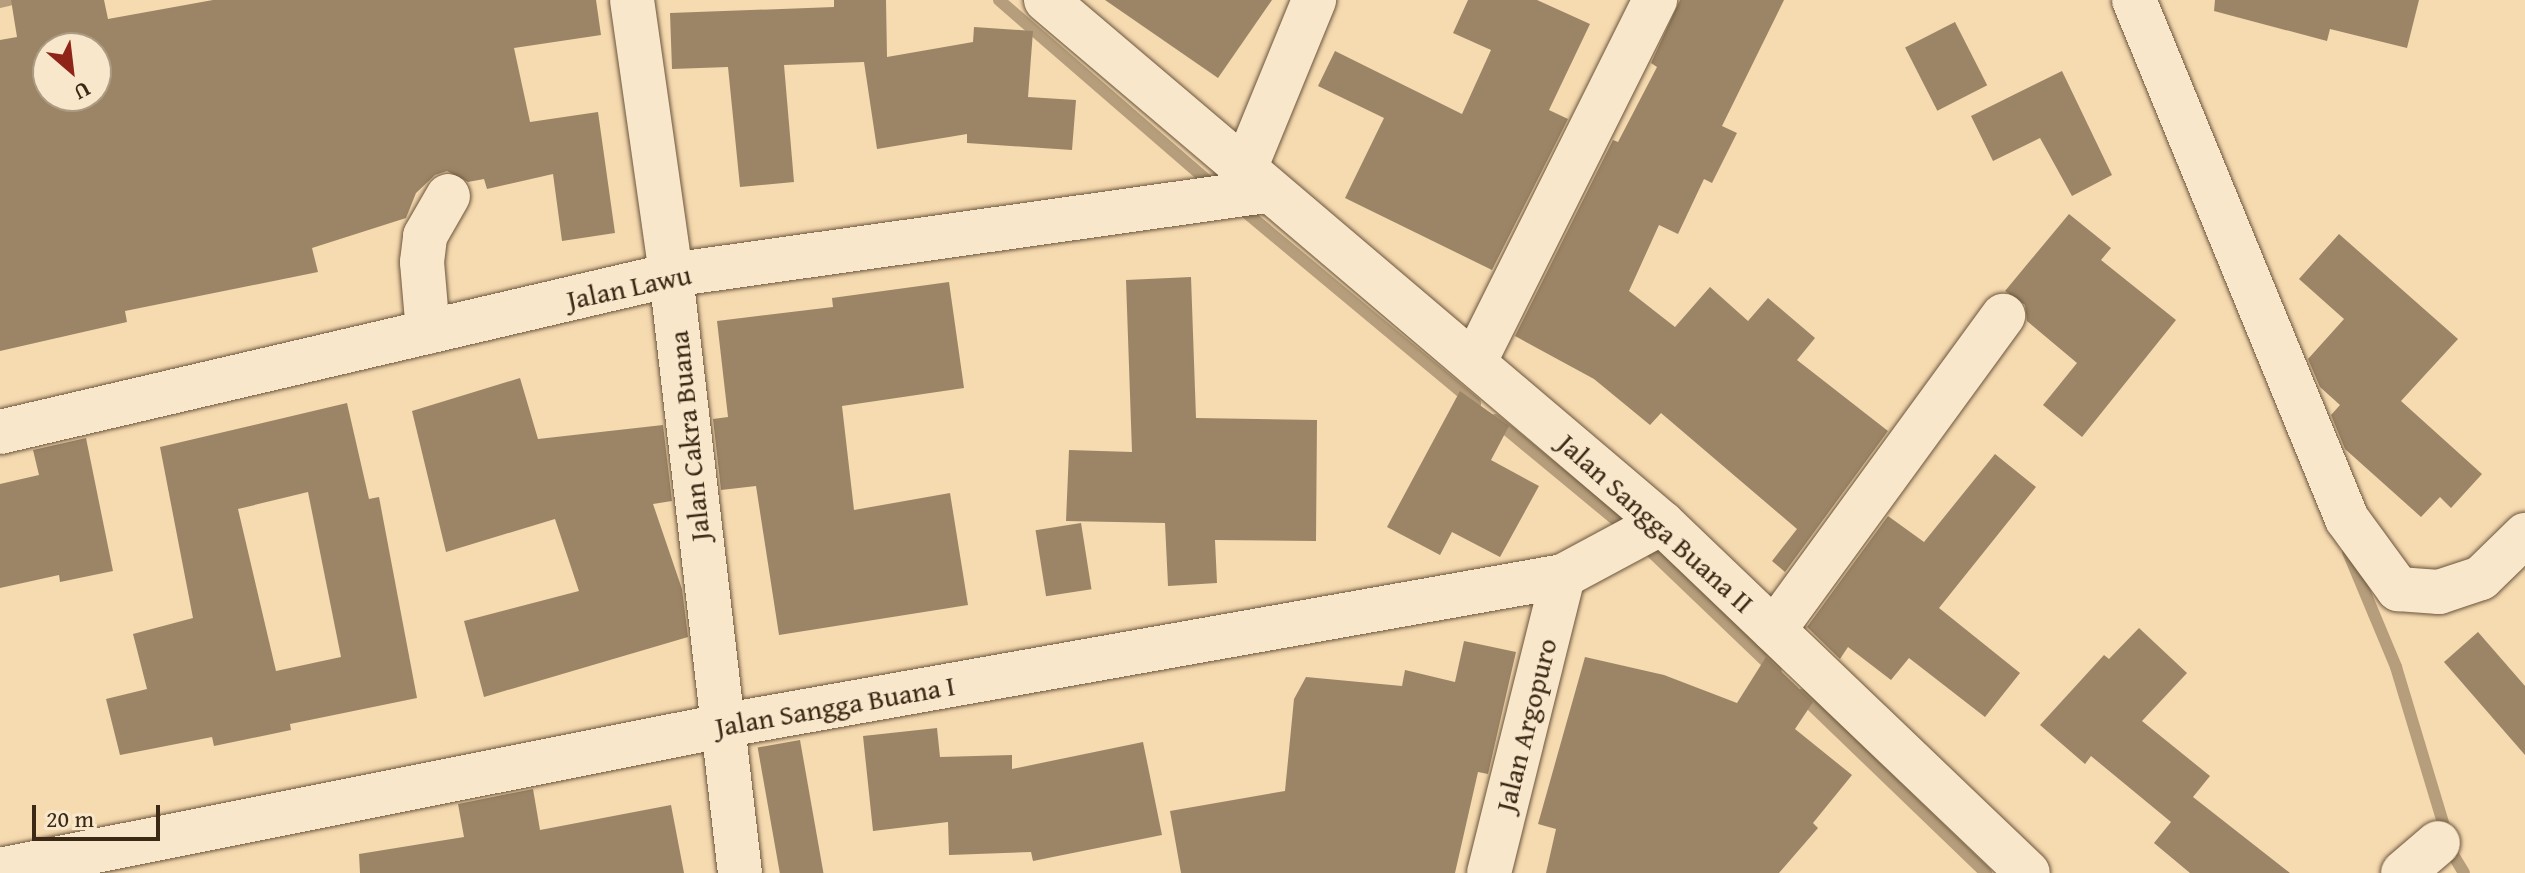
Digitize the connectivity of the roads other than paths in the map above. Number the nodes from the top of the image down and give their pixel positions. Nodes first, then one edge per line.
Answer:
1 (632, 0) edge
2 (1046, 0) edge
3 (1314, 0) edge
4 (1655, 0) edge
5 (2134, 0) edge
6 (1255, 181) junction
7 (448, 196) dead end
8 (671, 275) junction
9 (2003, 316) dead end
10 (428, 332) junction
11 (1474, 363) junction
12 (0, 432) edge
13 (1662, 523) junction
14 (2525, 535) edge
15 (1563, 576) junction
16 (1774, 630) junction
17 (721, 726) junction
18 (2438, 843) dead end
19 (0, 870) edge
20 (740, 873) edge
21 (1489, 873) edge
22 (2028, 873) edge
23 (2403, 873) edge

1 - 8 street, Jalan Cakra Buana
2 - 6 street, Jalan Sangga Buana II
3 - 6 street
4 - 11 street
5 - 14 street
6 - 8 street, Jalan Lawu
6 - 11 street, Jalan Sangga Buana II
7 - 10 street
8 - 10 street, Jalan Lawu
8 - 17 street, Jalan Cakra Buana
9 - 16 street
10 - 12 street, Jalan Lawu
11 - 13 street, Jalan Sangga Buana II
13 - 15 street, Jalan Sangga Buana I
13 - 16 street, Jalan Sangga Buana II
15 - 17 street, Jalan Sangga Buana I
15 - 21 street, Jalan Argopuro
16 - 22 street, Jalan Sangga Buana II
17 - 19 street, Jalan Sangga Buana I
17 - 20 street, Jalan Cakra Buana
18 - 23 street

